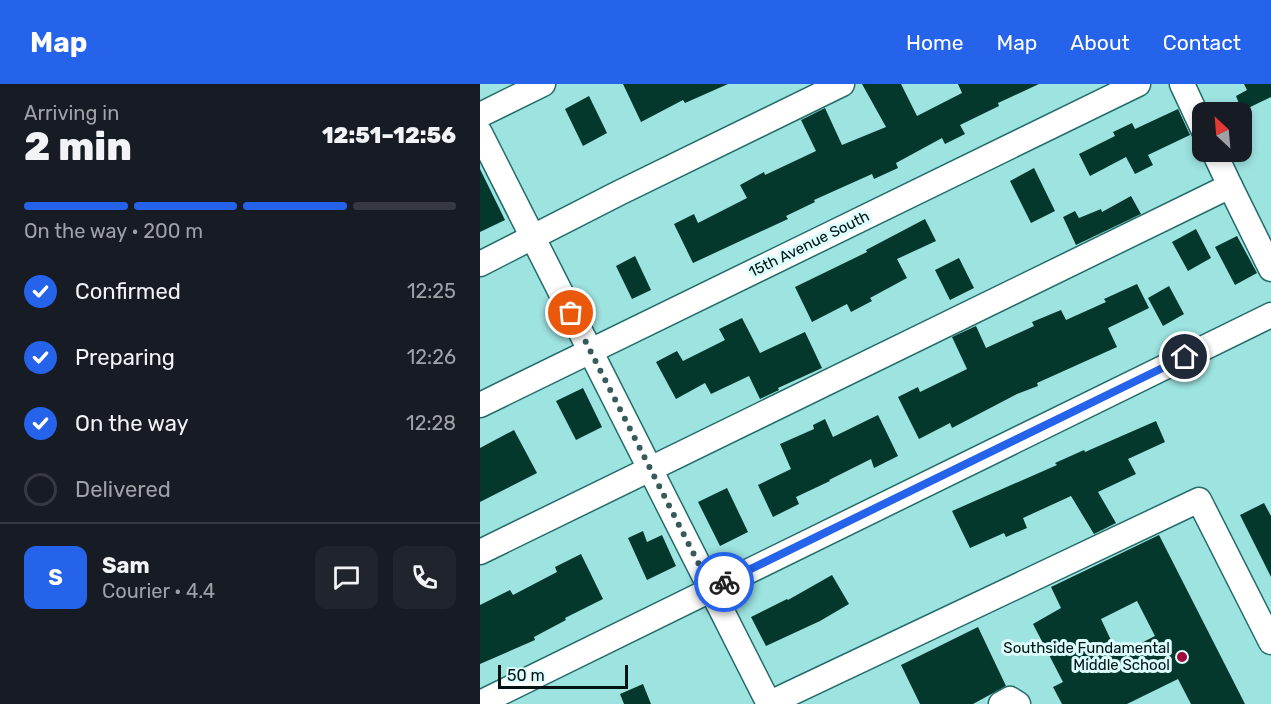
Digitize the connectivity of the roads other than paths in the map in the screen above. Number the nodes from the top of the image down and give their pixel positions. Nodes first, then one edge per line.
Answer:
1 (543, 84) edge
2 (842, 84) edge
3 (1138, 84) edge
4 (1182, 84) edge
5 (1192, 105) edge
6 (480, 115) edge
7 (480, 132) edge
8 (1219, 162) edge
9 (1230, 186) junction
10 (533, 237) junction
11 (480, 264) edge
12 (1271, 269) edge
13 (1271, 315) edge
14 (590, 351) junction
15 (480, 405) edge
16 (651, 469) junction
17 (480, 552) edge
18 (711, 588) junction
19 (1268, 627) edge
20 (480, 703) edge
21 (768, 704) edge
22 (1001, 704) edge
23 (1018, 704) edge

1 - 6 street
2 - 10 street
3 - 14 street, 15th Avenue South
4 - 5 street
7 - 10 street
8 - 9 street
9 - 12 street
9 - 16 street
10 - 11 street
10 - 14 street
13 - 18 street
14 - 15 street, 15th Avenue South
14 - 16 street
16 - 17 street
16 - 18 street
18 - 20 street
18 - 21 street
19 - 21 street
22 - 23 street

